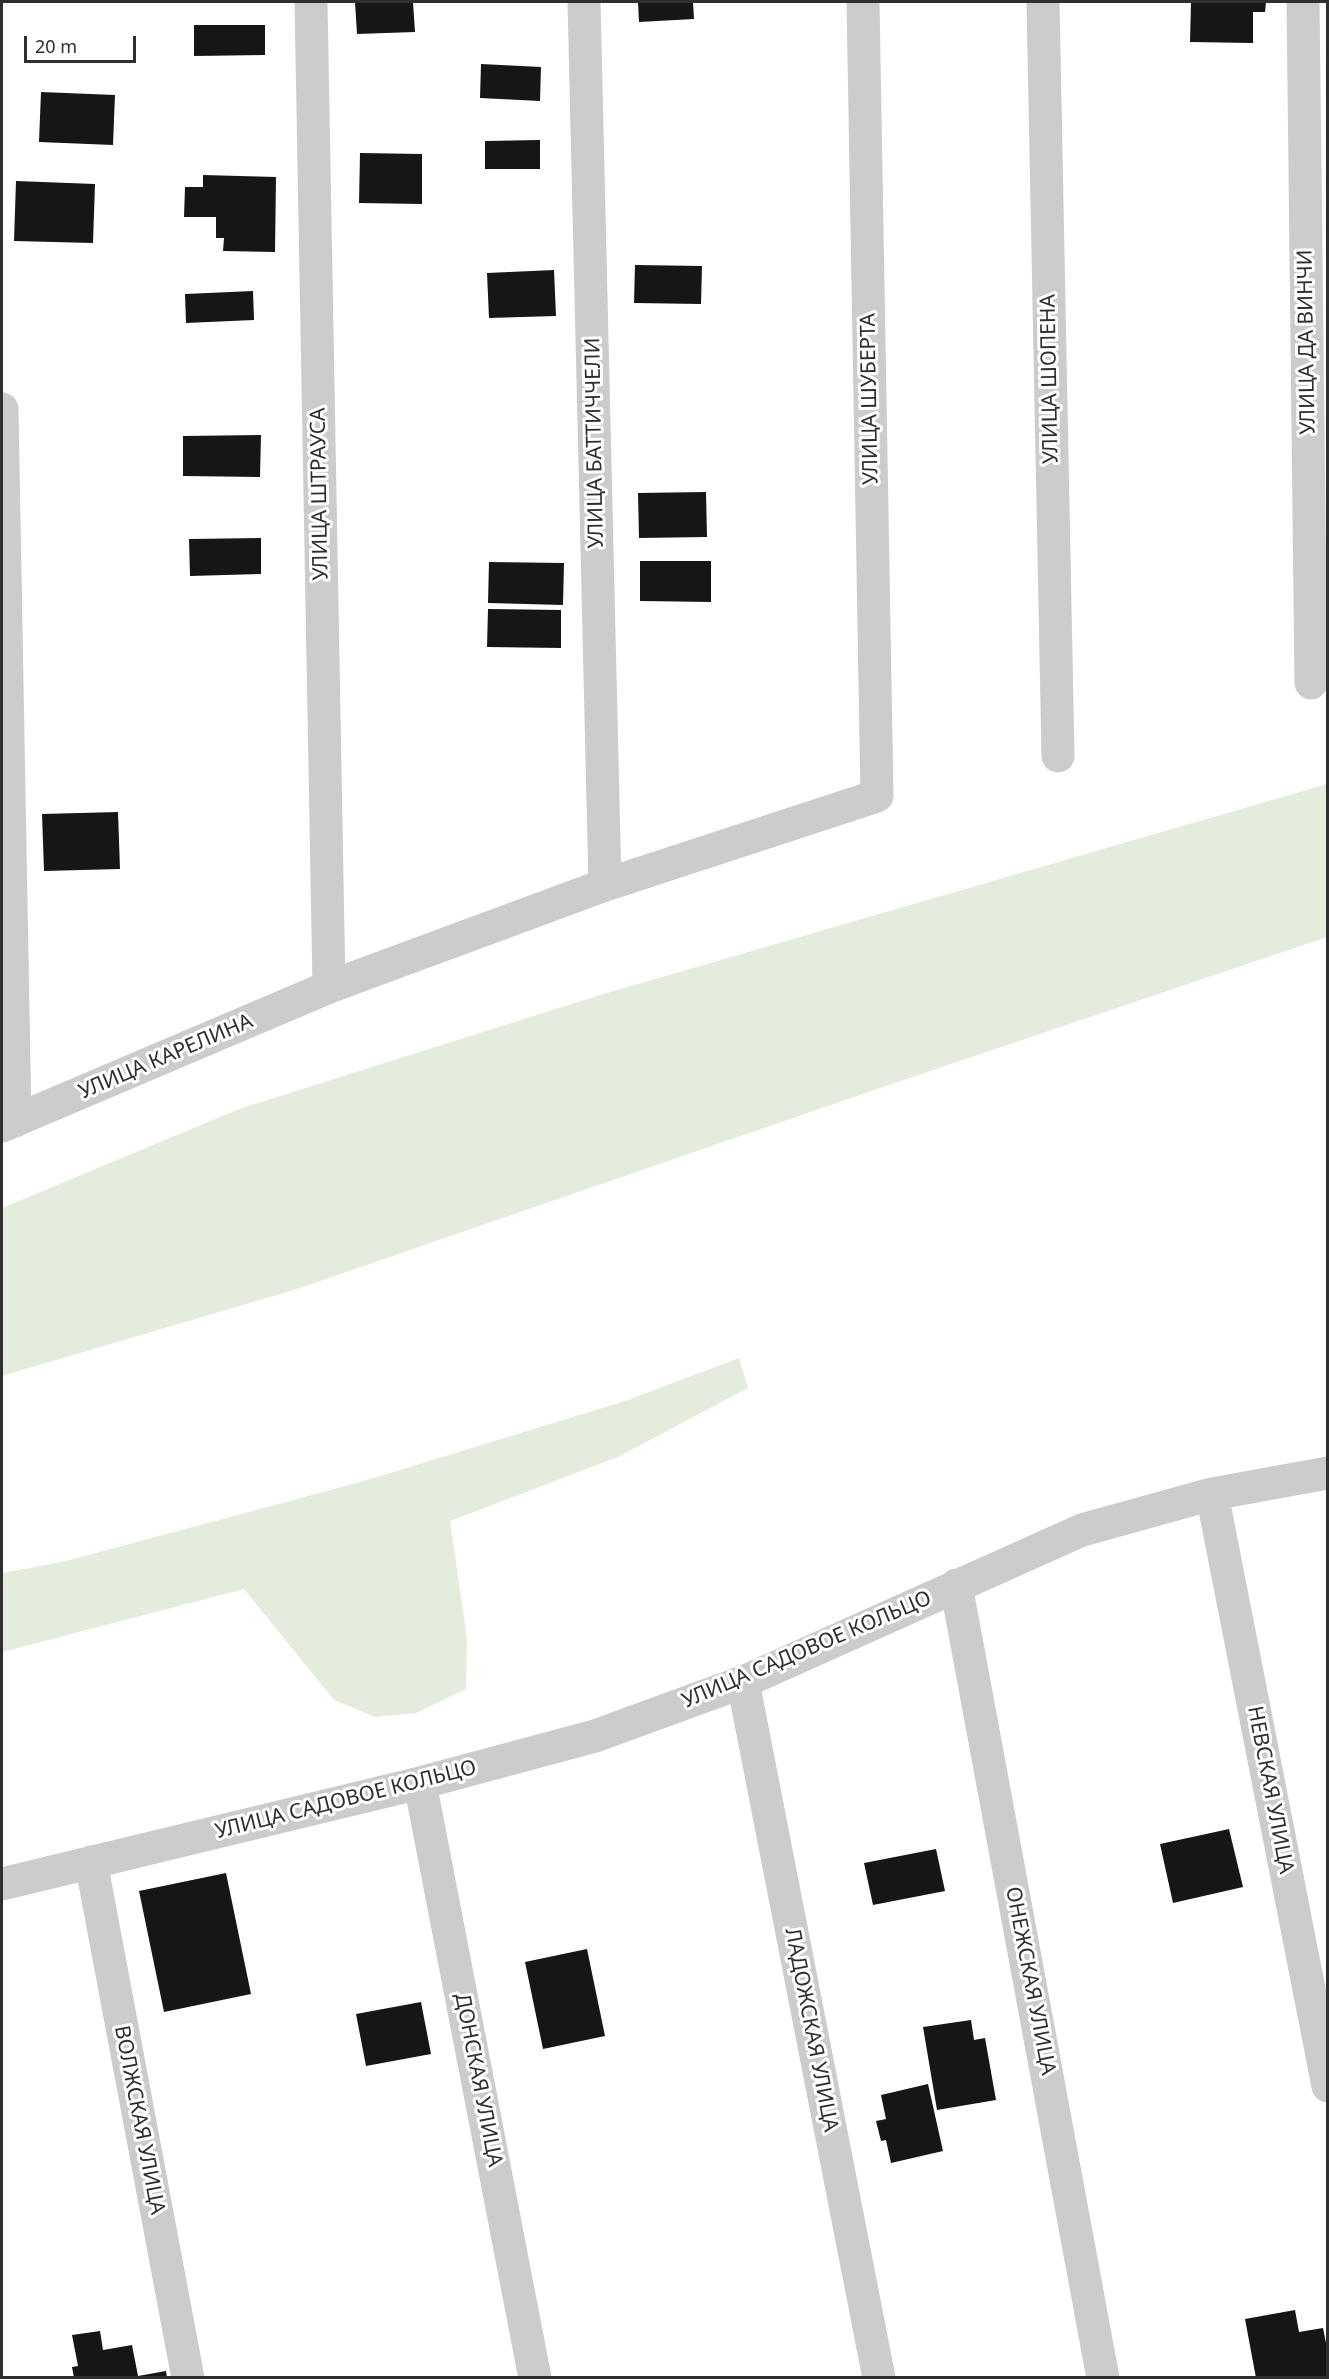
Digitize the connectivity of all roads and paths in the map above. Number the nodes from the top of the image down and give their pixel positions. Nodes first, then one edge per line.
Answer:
1 (311, 2) edge
2 (584, 2) edge
3 (862, 2) edge
4 (1043, 2) edge
5 (1303, 2) edge
6 (2, 409) edge
7 (1311, 683) dead end
8 (1058, 756) dead end
9 (877, 796) joint
10 (605, 885) junction
11 (329, 987) junction
12 (8, 1124) edge
13 (1328, 1473) edge
14 (1212, 1494) junction
15 (956, 1585) junction
16 (744, 1682) junction
17 (420, 1784) junction
18 (91, 1862) junction
19 (2, 1884) edge
20 (1328, 2086) edge
21 (188, 2378) edge
22 (535, 2378) edge
23 (879, 2378) edge
24 (1103, 2378) edge

1 - 11 street, УЛИЦА ШТРАУСА
2 - 10 street, УЛИЦА БАТТИЧЧЕЛИ
3 - 9 street, УЛИЦА ШУБЕРТА
4 - 8 street, УЛИЦА ШОПЕНА
5 - 7 street, УЛИЦА ДА ВИНЧИ
6 - 12 street
9 - 10 street, УЛИЦА КАРЕЛИНА
10 - 11 street, УЛИЦА КАРЕЛИНА
11 - 12 street, УЛИЦА КАРЕЛИНА
13 - 14 street, УЛИЦА САДОВОЕ КОЛЬЦО
14 - 15 street, УЛИЦА САДОВОЕ КОЛЬЦО
14 - 20 street, НЕВСКАЯ УЛИЦА
15 - 16 street, УЛИЦА САДОВОЕ КОЛЬЦО
15 - 24 street, ОНЕЖСКАЯ УЛИЦА
16 - 17 street, УЛИЦА САДОВОЕ КОЛЬЦО
16 - 23 street, ЛАДОЖСКАЯ УЛИЦА
17 - 18 street, УЛИЦА САДОВОЕ КОЛЬЦО
17 - 22 street, ДОНСКАЯ УЛИЦА
18 - 19 street, УЛИЦА САДОВОЕ КОЛЬЦО
18 - 21 street, ВОЛЖСКАЯ УЛИЦА

